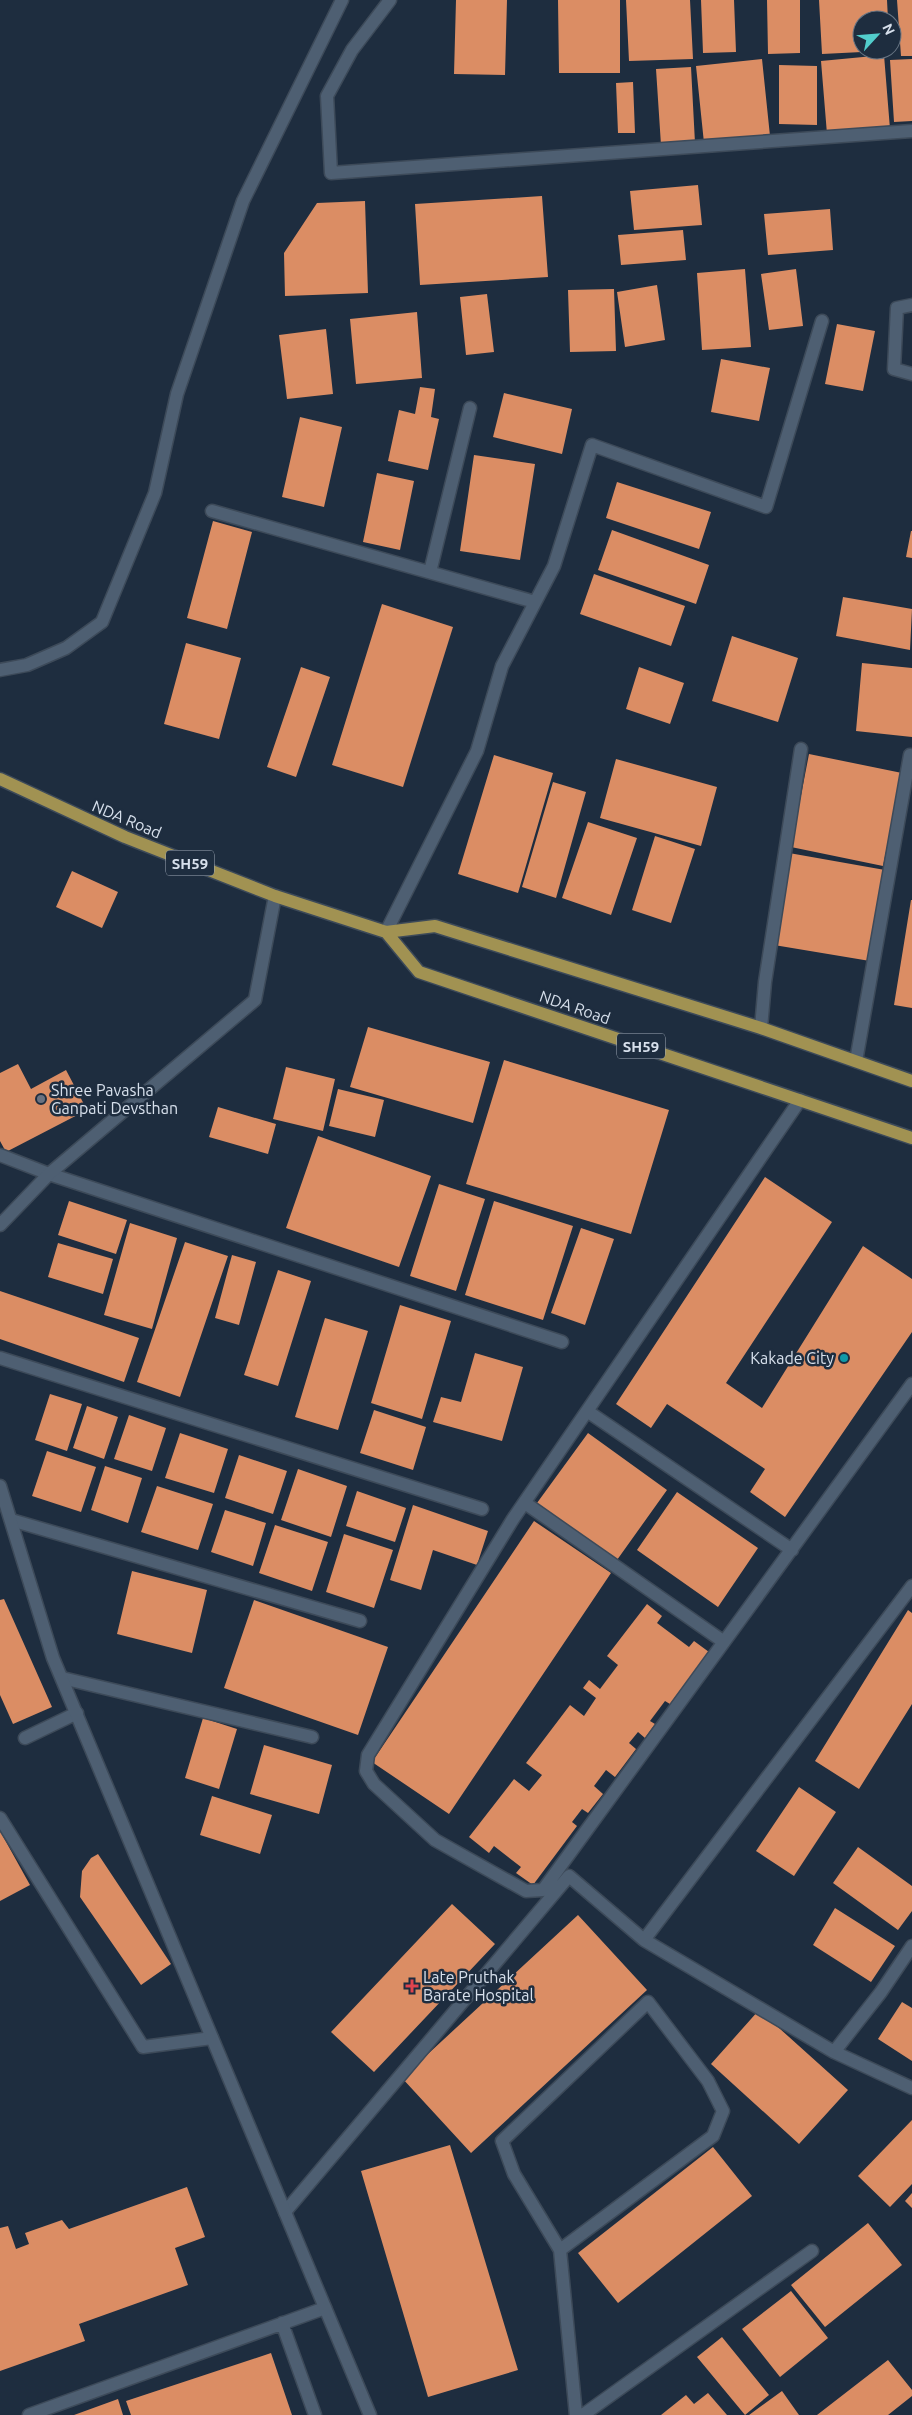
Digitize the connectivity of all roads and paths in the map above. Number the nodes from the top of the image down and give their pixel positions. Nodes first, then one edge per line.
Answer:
1 (342, 0) edge
2 (390, 0) edge
3 (912, 131) edge
4 (912, 304) edge
5 (822, 321) dead end
6 (912, 374) edge
7 (470, 408) dead end
8 (212, 511) dead end
9 (430, 572) junction
10 (535, 602) junction
11 (0, 670) edge
12 (801, 749) dead end
13 (910, 755) dead end
14 (0, 779) edge
15 (275, 896) junction
16 (386, 932) junction
17 (760, 1028) junction
18 (856, 1061) junction
19 (912, 1080) edge
20 (800, 1100) junction
21 (912, 1138) edge
22 (0, 1155) edge
23 (49, 1174) junction
24 (0, 1225) edge
25 (562, 1342) dead end
26 (0, 1358) edge
27 (912, 1384) edge
28 (587, 1410) junction
29 (0, 1486) edge
30 (525, 1504) junction
31 (482, 1510) dead end
32 (10, 1520) junction
33 (792, 1550) junction
34 (912, 1586) edge
35 (360, 1621) dead end
36 (724, 1642) junction
37 (62, 1678) junction
38 (77, 1713) junction
39 (312, 1737) dead end
40 (25, 1738) dead end
41 (0, 1818) edge
42 (644, 1940) junction
43 (912, 1946) edge
44 (212, 2038) junction
45 (834, 2052) junction
46 (912, 2088) edge
47 (285, 2212) junction
48 (560, 2250) junction
49 (812, 2251) dead end
50 (325, 2308) junction
51 (282, 2324) junction
52 (29, 2415) edge
53 (315, 2415) edge
54 (370, 2415) edge
55 (576, 2415) edge
56 (583, 2415) edge

1 - 11 street
2 - 3 street
4 - 6 street
5 - 10 street
7 - 9 street
8 - 9 street
9 - 10 street
10 - 16 street
12 - 17 street
13 - 18 street
14 - 15 main road, NDA Road / SH59
15 - 16 main road, NDA Road / SH59
15 - 23 street
16 - 17 main road, NDA Road / SH59
16 - 20 main road, NDA Road / SH59
17 - 18 main road, NDA Road / SH59
18 - 19 main road, NDA Road / SH59
20 - 21 main road, NDA Road / SH59
20 - 28 street
22 - 23 street
23 - 24 street
23 - 25 street
26 - 31 street
27 - 33 street
28 - 30 street
28 - 33 street
29 - 32 street
30 - 36 street
30 - 36 street
32 - 35 street
32 - 37 street
33 - 36 street
34 - 42 street
37 - 38 street
37 - 39 street
38 - 40 street
38 - 44 street
41 - 44 street
42 - 45 street
42 - 47 street
43 - 45 street
44 - 47 street
45 - 46 street
47 - 50 street
48 - 48 street
48 - 55 street
49 - 56 street
50 - 51 street
50 - 54 street
51 - 52 street
51 - 53 street

